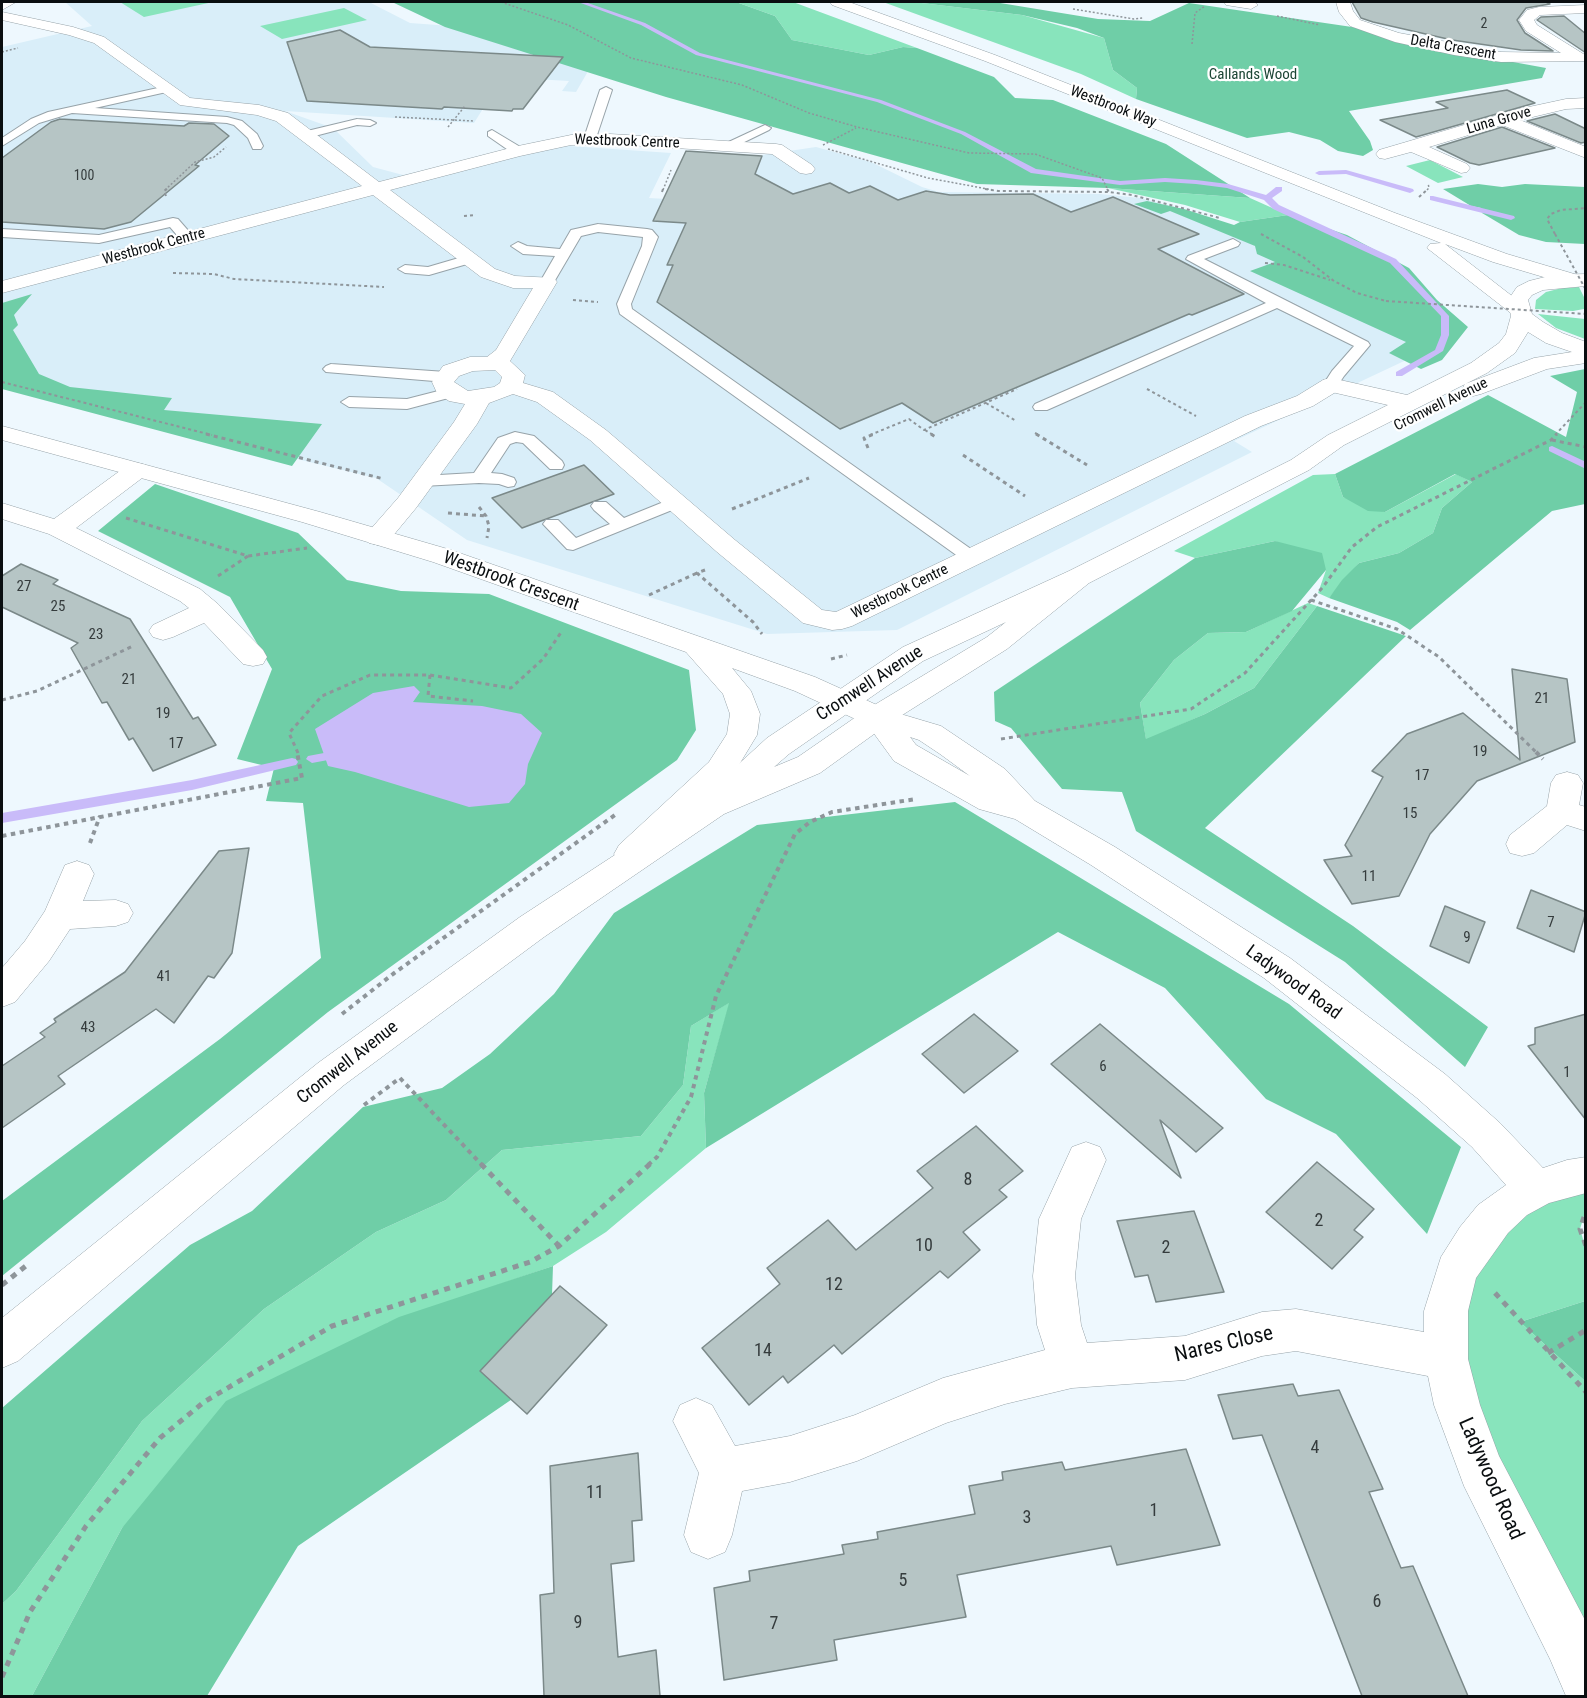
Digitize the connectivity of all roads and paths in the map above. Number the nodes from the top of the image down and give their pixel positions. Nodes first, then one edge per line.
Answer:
1 (9, 2) edge
2 (501, 2) edge
3 (837, 2) edge
4 (1212, 2) edge
5 (1232, 2) edge
6 (1343, 2) edge
7 (1251, 5) joint
8 (2, 6) edge
9 (1073, 9) dead end
10 (1586, 9) edge
11 (2, 16) edge
12 (1143, 18) dead end
13 (1329, 26) dead end
14 (2, 29) edge
15 (64, 29) junction
16 (1192, 44) dead end
17 (1582, 60) edge
18 (167, 90) junction
19 (606, 90) dead end
20 (1586, 102) edge
21 (465, 106) dead end
22 (74, 110) junction
23 (388, 116) dead end
24 (1503, 119) junction
25 (454, 120) junction
26 (475, 121) dead end
27 (370, 123) dead end
28 (448, 127) dead end
29 (856, 127) junction
30 (765, 128) dead end
31 (307, 134) junction
32 (492, 134) dead end
33 (590, 138) junction
34 (2, 143) edge
35 (256, 146) dead end
36 (726, 146) junction
37 (1413, 146) junction
38 (518, 151) junction
39 (1586, 153) edge
40 (1385, 154) dead end
41 (1586, 158) edge
42 (1566, 165) dead end
43 (1461, 168) dead end
44 (806, 169) dead end
45 (376, 188) junction
46 (1108, 192) junction
47 (1586, 208) edge
48 (1388, 218) junction
49 (1222, 219) dead end
50 (2, 233) edge
51 (1258, 233) dead end
52 (187, 238) junction
53 (1233, 243) dead end
54 (518, 246) dead end
55 (563, 253) junction
56 (114, 257) junction
57 (469, 259) junction
58 (1262, 263) dead end
59 (405, 269) dead end
60 (1334, 281) junction
61 (547, 282) junction
62 (1582, 283) edge
63 (2, 287) edge
64 (390, 287) dead end
65 (564, 299) dead end
66 (605, 303) dead end
67 (1277, 303) junction
68 (1521, 313) junction
69 (1586, 314) edge
70 (1586, 349) edge
71 (1586, 356) edge
72 (492, 363) junction
73 (331, 369) dead end
74 (2, 382) edge
75 (1331, 384) junction
76 (448, 385) junction
77 (1027, 385) dead end
78 (1142, 386) dead end
79 (510, 387) junction
80 (480, 398) junction
81 (349, 402) dead end
82 (1586, 402) edge
83 (986, 403) junction
84 (1409, 403) junction
85 (1041, 407) dead end
86 (1202, 419) dead end
87 (1015, 422) dead end
88 (1025, 428) dead end
89 (924, 430) junction
90 (2, 433) edge
91 (864, 438) dead end
92 (937, 438) dead end
93 (1551, 440) junction
94 (1586, 447) edge
95 (963, 456) dead end
96 (556, 465) dead end
97 (1300, 465) junction
98 (137, 470) junction
99 (1095, 470) dead end
100 (814, 476) dead end
101 (479, 478) junction
102 (385, 479) dead end
103 (422, 481) junction
104 (508, 482) dead end
105 (1032, 500) dead end
106 (676, 502) junction
107 (474, 504) dead end
108 (600, 506) dead end
109 (730, 510) dead end
110 (2, 511) edge
111 (448, 513) dead end
112 (486, 516) junction
113 (125, 517) dead end
114 (552, 524) dead end
115 (622, 525) junction
116 (58, 529) junction
117 (378, 537) junction
118 (484, 544) dead end
119 (289, 545) dead end
120 (295, 549) dead end
121 (248, 556) dead end
122 (972, 558) junction
123 (697, 573) dead end
124 (1079, 577) junction
125 (641, 598) dead end
126 (1311, 600) junction
127 (208, 609) junction
128 (566, 625) dead end
129 (163, 631) joint
130 (696, 645) junction
131 (253, 657) dead end
132 (430, 675) junction
133 (2, 700) edge
134 (843, 700) junction
135 (473, 701) dead end
136 (877, 717) junction
137 (994, 740) dead end
138 (925, 794) dead end
139 (1572, 804) edge
140 (713, 806) junction
141 (2, 836) edge
142 (1522, 844) dead end
143 (614, 870) junction
144 (78, 874) dead end
145 (116, 913) dead end
146 (60, 916) junction
147 (2, 992) edge
148 (363, 1105) dead end
149 (1086, 1160) dead end
150 (1586, 1175) edge
151 (1536, 1189) junction
152 (1586, 1213) edge
153 (559, 1246) junction
154 (1586, 1246) edge
155 (1493, 1291) dead end
156 (1586, 1330) edge
157 (2, 1346) edge
158 (1548, 1353) junction
159 (1446, 1359) junction
160 (1072, 1366) junction
161 (1586, 1392) edge
162 (696, 1420) dead end
163 (723, 1471) junction
164 (708, 1535) dead end
165 (2, 1677) edge
166 (1586, 1683) edge

1 - 8 street
2 - 29 path
3 - 48 street, Westbrook Way
4 - 16 path
5 - 7 street
6 - 17 street, Delta Crescent
7 - 13 path
9 - 12 path
10 - 17 street
11 - 15 street
14 - 15 street
15 - 18 street
18 - 22 lane
18 - 31 street
19 - 33 lane
20 - 24 street, Luna Grove
21 - 25 path
22 - 34 lane
22 - 35 lane
23 - 25 path
24 - 37 street, Luna Grove
24 - 39 street
25 - 26 path
25 - 28 path
27 - 31 lane
29 - 46 path
29 - 46 path
30 - 36 lane
31 - 45 street
32 - 38 lane
33 - 36 street, Westbrook Centre
33 - 38 street, Westbrook Centre
36 - 44 street, Westbrook Centre
37 - 40 street, Luna Grove
37 - 43 street
38 - 45 street, Westbrook Centre
41 - 42 street
45 - 52 street, Westbrook Centre
45 - 57 street
46 - 49 path
47 - 62 path, bridge
48 - 62 street, Westbrook Way
48 - 68 street, Westbrook Way
50 - 52 lane
51 - 60 path
52 - 56 street, Westbrook Centre
53 - 67 lane
54 - 55 lane
55 - 61 lane
55 - 122 lane
56 - 63 street, Westbrook Centre
56 - 64 path
57 - 59 lane
57 - 61 street
58 - 60 path
60 - 69 path, bridge
61 - 72 street
62 - 68 street, Cromwell Avenue
65 - 66 path
67 - 75 lane
67 - 85 lane
68 - 70 street, Westbrook Way
68 - 84 street, Cromwell Avenue
71 - 97 street, Cromwell Avenue
72 - 76 street
72 - 79 street
73 - 76 lane
74 - 102 path
75 - 84 street
75 - 122 street, Westbrook Centre
76 - 80 street
76 - 81 lane
77 - 83 path
78 - 86 path
79 - 80 street
79 - 106 street, Westbrook Centre
80 - 103 street
82 - 93 path
83 - 87 path
83 - 89 path
84 - 97 street, Cromwell Avenue
88 - 99 path
89 - 91 path
89 - 92 path
90 - 98 street, Westbrook Crescent
93 - 94 path
93 - 126 path
95 - 105 path
96 - 101 lane
97 - 124 street, Cromwell Avenue
98 - 116 street
98 - 117 street, Westbrook Crescent
100 - 109 path
101 - 103 lane
101 - 104 lane
103 - 117 street
106 - 115 lane
106 - 122 street, Westbrook Centre
107 - 112 path
108 - 115 lane
110 - 116 street
111 - 112 path
112 - 118 path
113 - 121 path
114 - 115 lane
116 - 127 street
117 - 130 street, Westbrook Crescent
119 - 120 path
123 - 125 path
124 - 134 street, Cromwell Avenue
124 - 136 street, Cromwell Avenue
126 - 137 path
126 - 139 path
127 - 129 street
127 - 131 street
128 - 132 path
129 - 133 path
130 - 134 street, Westbrook Crescent
130 - 143 street
132 - 135 path
132 - 141 path
134 - 136 street, Westbrook Crescent
134 - 140 street, Cromwell Avenue
136 - 140 street, Cromwell Avenue
136 - 151 street, Ladywood Road
138 - 153 path
139 - 142 street
140 - 143 street, Cromwell Avenue
143 - 157 street, Cromwell Avenue
144 - 146 street
145 - 146 street
146 - 147 street
148 - 153 path
149 - 160 street
150 - 151 street, Ladywood Road
151 - 159 street, Ladywood Road
152 - 154 path
153 - 165 path
155 - 158 path
156 - 158 path
158 - 161 path
159 - 160 street, Nares Close
159 - 166 street, Ladywood Road
160 - 163 street, Nares Close
162 - 163 street
163 - 164 street

